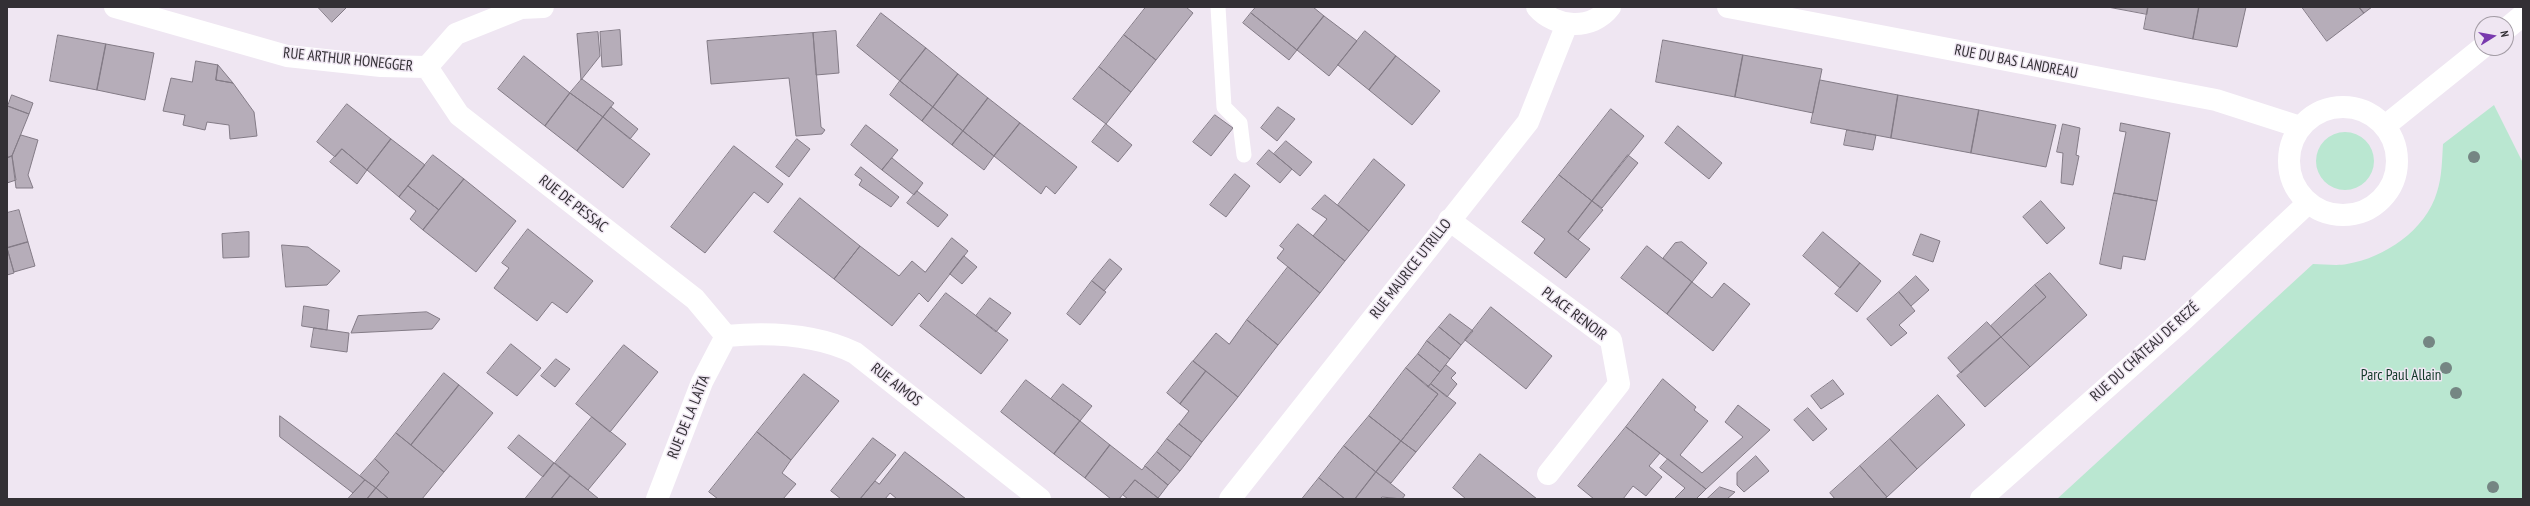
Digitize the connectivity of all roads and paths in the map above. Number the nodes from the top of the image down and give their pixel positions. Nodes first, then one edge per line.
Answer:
1 (115, 7) edge
2 (544, 7) edge
3 (1218, 7) edge
4 (1537, 7) edge
5 (1610, 7) edge
6 (1728, 7) edge
7 (2523, 15) edge
8 (2514, 22) edge
9 (1567, 24) junction
10 (2474, 54) edge
11 (426, 67) junction
12 (2385, 126) junction
13 (2300, 127) junction
14 (1244, 155) dead end
15 (2308, 203) junction
16 (1449, 220) junction
17 (726, 336) junction
18 (1548, 474) dead end
19 (657, 499) edge
20 (1040, 499) edge
21 (1230, 499) edge
22 (1981, 499) edge

1 - 11 street, RUE ARTHUR HONEGGER
2 - 11 street, RUE ARTHUR HONEGGER
3 - 14 lane
4 - 9 street
5 - 9 street
6 - 13 street, RUE DU BAS LANDREAU
7 - 8 street
9 - 16 street, RUE MAURICE UTRILLO
10 - 12 street
11 - 17 street, RUE DE PESSAC
12 - 13 street
12 - 15 street
13 - 15 street
15 - 22 street, RUE DU CHÂTEAU DE REZÉ
16 - 18 street, PLACE RENOIR
16 - 21 street, RUE MAURICE UTRILLO
17 - 19 street, RUE DE LA LAÏTA
17 - 20 street, RUE AIMOS

